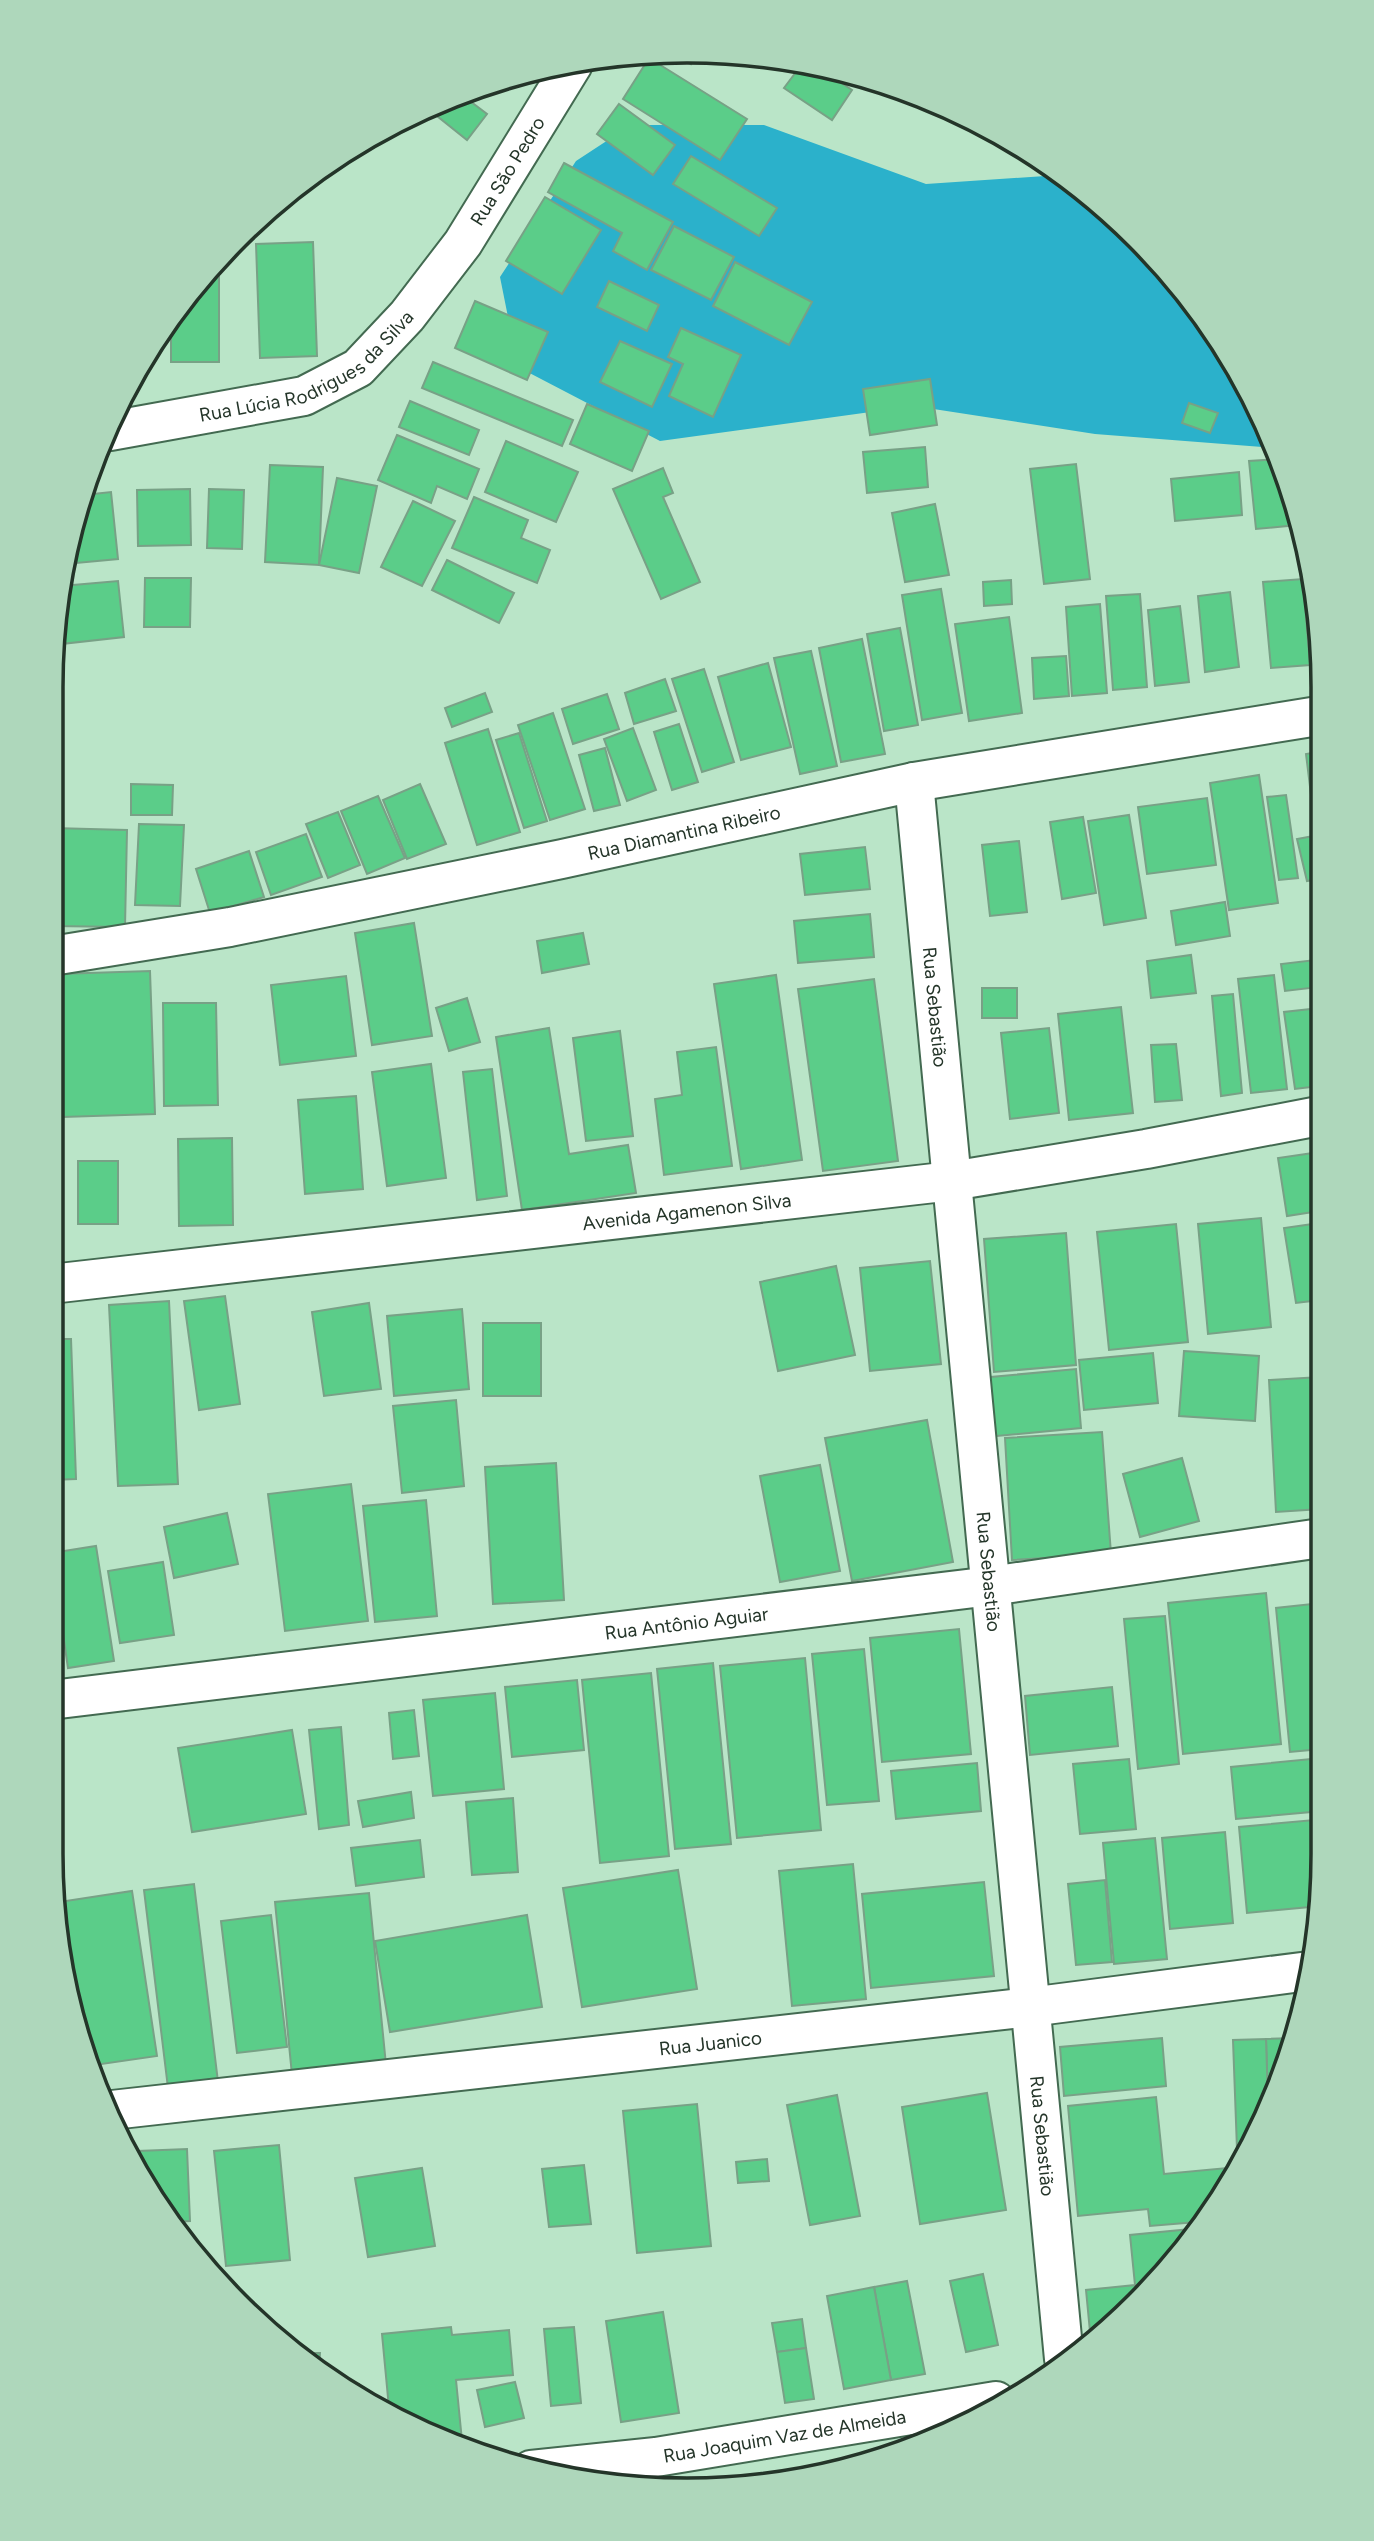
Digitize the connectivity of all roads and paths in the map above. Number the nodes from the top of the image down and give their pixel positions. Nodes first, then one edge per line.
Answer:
1 (566, 75) edge
2 (463, 243) joint
3 (119, 428) edge
4 (1311, 717) edge
5 (914, 782) junction
6 (63, 954) edge
7 (1311, 1118) edge
8 (952, 1181) junction
9 (63, 1283) edge
10 (1311, 1539) edge
11 (990, 1586) junction
12 (63, 1699) edge
13 (1300, 1972) edge
14 (1030, 2007) junction
15 (118, 2109) edge
16 (1063, 2352) edge
17 (982, 2403) edge
18 (567, 2466) edge

1 - 2 street, Rua São Pedro
2 - 3 street, Rua Lúcia Rodrigues da Silva
4 - 5 street, Rua Diamantina Ribeiro
5 - 6 street, Rua Diamantina Ribeiro
5 - 8 street, Rua Sebastião
7 - 8 street, Avenida Agamenon Silva
8 - 9 street, Avenida Agamenon Silva
8 - 11 street, Rua Sebastião
10 - 11 street, Rua Antônio Aguiar
11 - 12 street, Rua Antônio Aguiar
11 - 14 street, Rua Sebastião
13 - 14 street, Rua Juanico
14 - 15 street, Rua Juanico
14 - 16 street, Rua Sebastião
17 - 18 street, Rua Joaquim Vaz de Almeida

